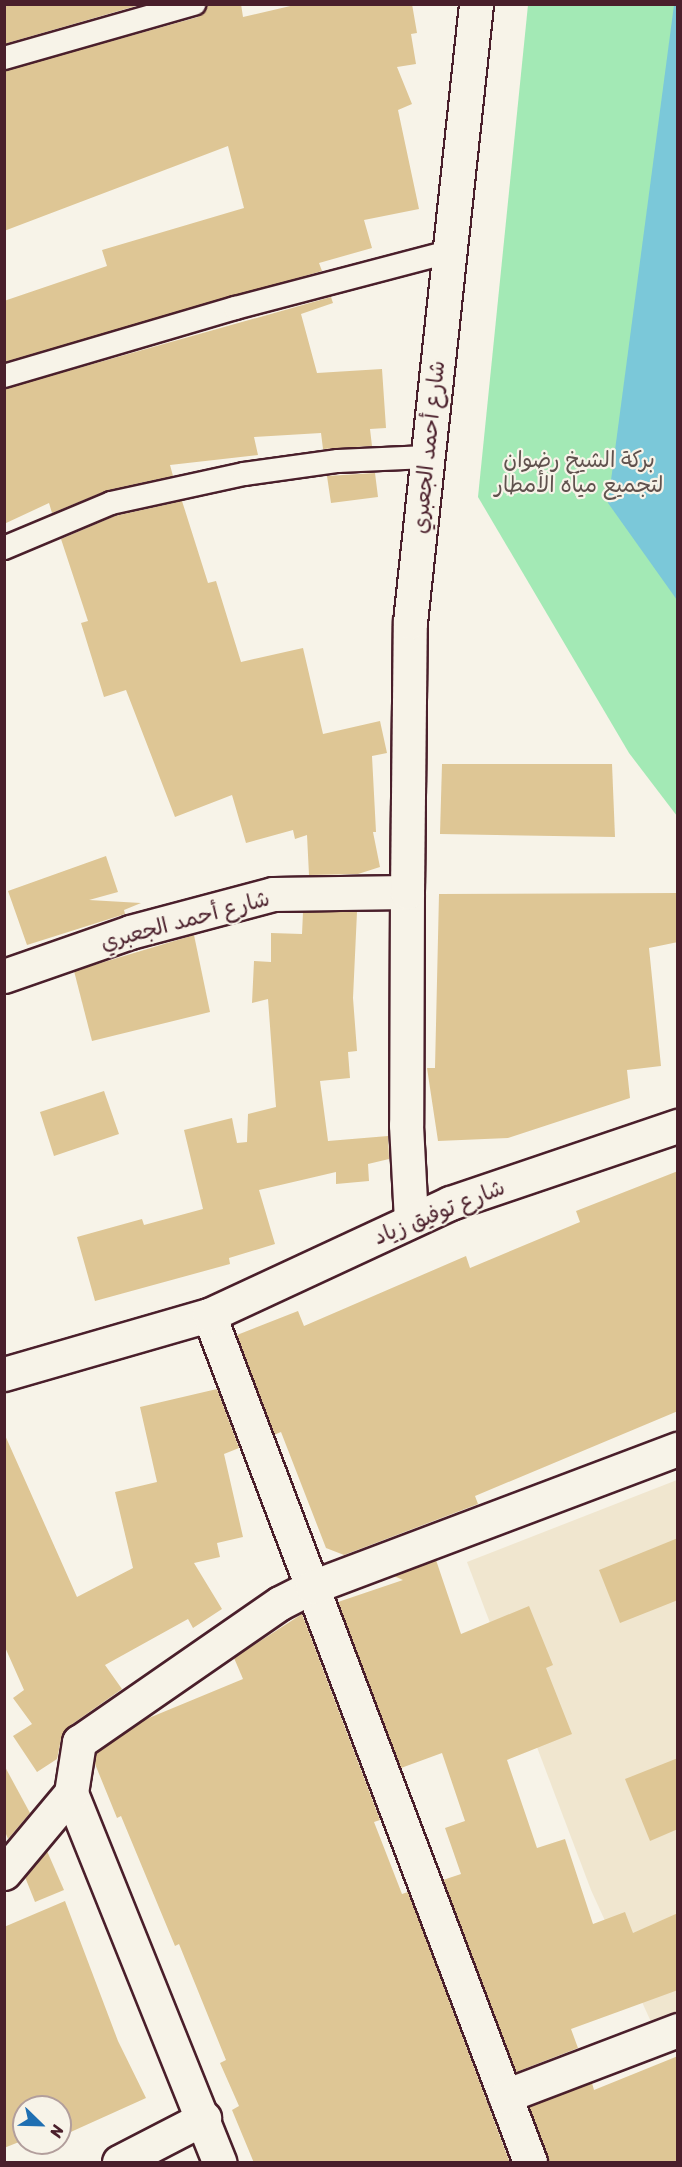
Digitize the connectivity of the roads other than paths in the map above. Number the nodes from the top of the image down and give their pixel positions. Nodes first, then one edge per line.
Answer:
1 (194, 4) edge
2 (476, 4) edge
3 (4, 58) edge
4 (448, 252) junction
5 (4, 376) edge
6 (427, 457) junction
7 (4, 548) edge
8 (407, 892) junction
9 (4, 976) edge
10 (678, 1126) edge
11 (411, 1220) junction
12 (209, 1316) junction
13 (4, 1374) edge
14 (678, 1449) edge
15 (312, 1587) junction
16 (71, 1793) junction
17 (4, 1873) edge
18 (678, 2030) edge
19 (505, 2096) junction
20 (204, 2118) junction
21 (119, 2163) edge
22 (219, 2163) edge
23 (530, 2163) edge

1 - 3 lane
2 - 4 street, شارع أحمد الجعبري
4 - 5 lane
4 - 6 street, شارع أحمد الجعبري
6 - 7 lane
6 - 8 street, شارع أحمد الجعبري
8 - 9 street, شارع أحمد الجعبري
8 - 11 street, شارع أحمد الجعبري
10 - 11 street, شارع توفيق زياد
11 - 12 street, شارع توفيق زياد
12 - 13 street, شارع توفيق زياد
12 - 15 street
14 - 15 street
15 - 16 street
15 - 19 street
16 - 17 street
16 - 20 street
18 - 19 street
19 - 23 street
20 - 21 street
20 - 22 street

